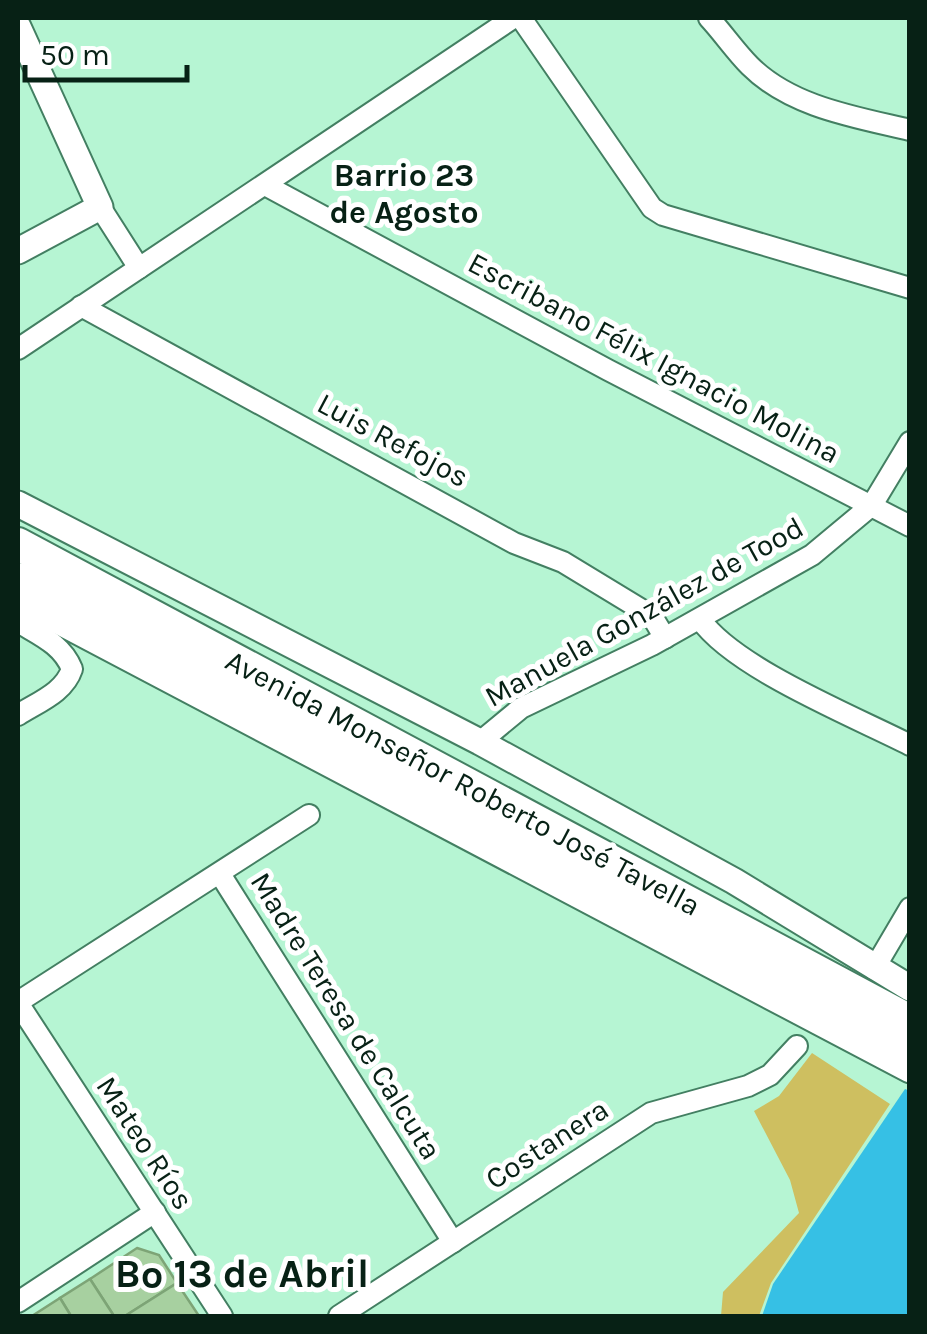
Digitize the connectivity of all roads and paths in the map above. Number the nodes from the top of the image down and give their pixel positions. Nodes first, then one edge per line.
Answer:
1 (517, 18) edge
2 (709, 18) edge
3 (18, 27) edge
4 (910, 130) edge
5 (264, 185) junction
6 (100, 206) junction
7 (18, 251) edge
8 (139, 268) junction
9 (910, 288) edge
10 (81, 306) junction
11 (18, 349) edge
12 (910, 442) edge
13 (18, 504) edge
14 (872, 506) junction
15 (910, 526) edge
16 (18, 544) edge
17 (18, 579) edge
18 (18, 600) edge
19 (700, 619) junction
20 (18, 622) edge
21 (665, 638) junction
22 (18, 715) edge
23 (480, 742) junction
24 (910, 745) edge
25 (309, 816) dead end
26 (220, 874) junction
27 (910, 908) edge
28 (910, 988) edge
29 (18, 1003) edge
30 (864, 1008) junction
31 (910, 1021) edge
32 (797, 1046) dead end
33 (910, 1047) edge
34 (910, 1070) edge
35 (155, 1212) junction
36 (453, 1242) junction
37 (18, 1302) edge
38 (222, 1316) edge
39 (338, 1316) edge

1 - 5 street
1 - 9 street
2 - 4 street
3 - 6 street
5 - 8 street
5 - 14 street, Escribano Félix Ignacio Molina
6 - 7 street
6 - 8 street
8 - 10 street
10 - 11 street
10 - 21 street, Luis Refojos
12 - 14 street, Manuela González de Tood
13 - 23 street
14 - 15 street, Escribano Félix Ignacio Molina
14 - 19 street, Manuela González de Tood
16 - 30 highway, Avenida Monseñor Roberto José Tavella
17 - 30 highway, Avenida Monseñor Roberto José Tavella
18 - 30 street
19 - 21 street, Manuela González de Tood
19 - 24 street
20 - 22 street
21 - 23 street, Manuela González de Tood
23 - 30 street
25 - 26 street
26 - 29 street
26 - 36 street, Madre Teresa de Calcuta
27 - 30 street
28 - 30 street
29 - 35 street, Mateo Ríos
30 - 31 highway, Avenida Monseñor Roberto José Tavella
30 - 33 highway, Avenida Monseñor Roberto José Tavella
30 - 34 street
32 - 36 street, Costanera
35 - 37 street
35 - 38 street, Mateo Ríos
36 - 39 street, Costanera

